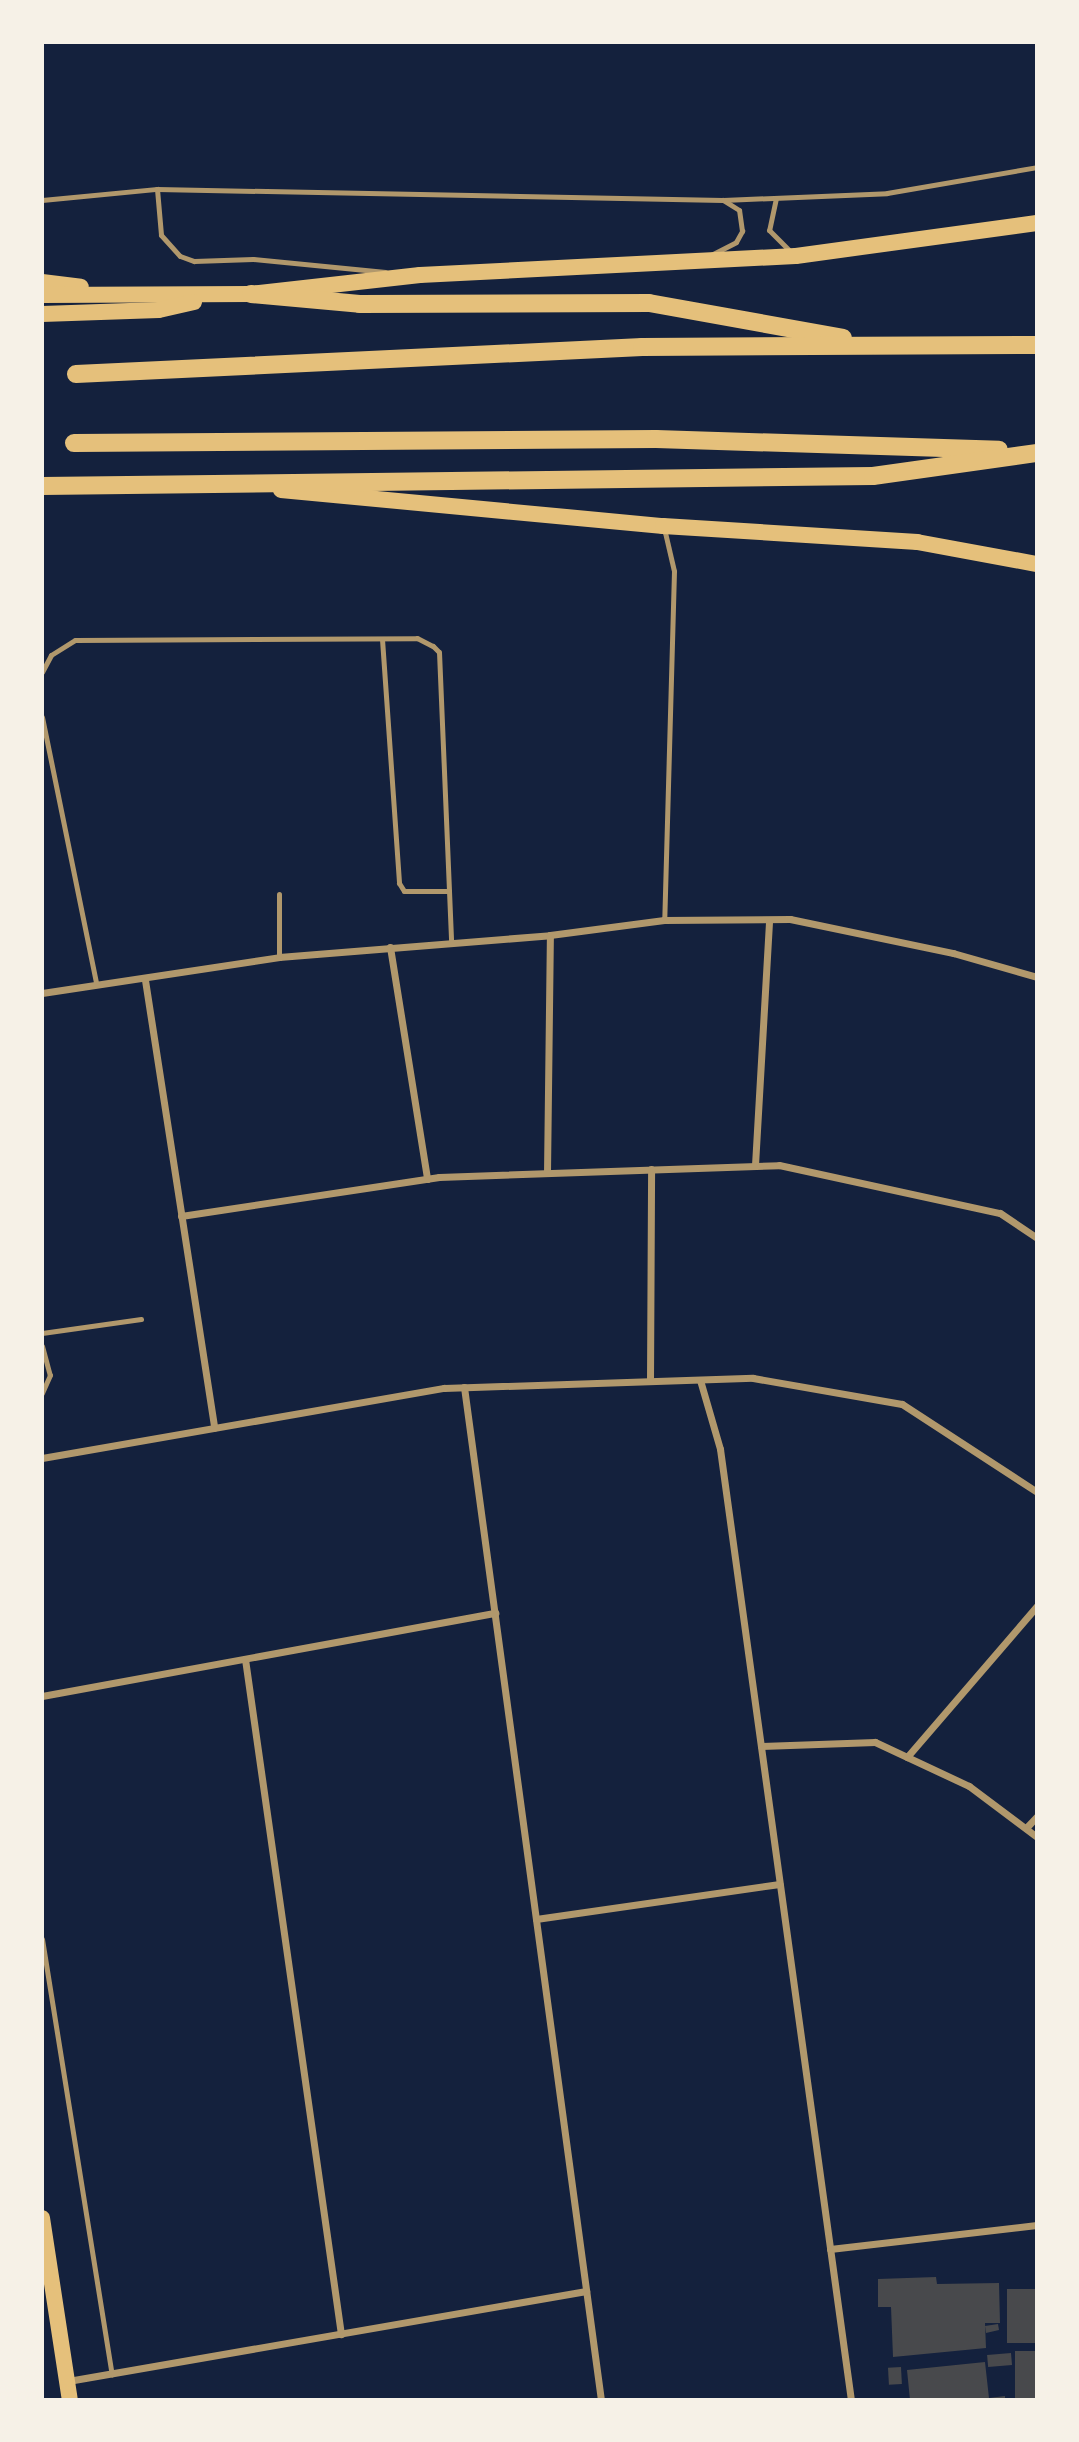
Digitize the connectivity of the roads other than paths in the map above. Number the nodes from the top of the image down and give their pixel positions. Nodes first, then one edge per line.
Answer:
1 (1037, 167) edge
2 (157, 189) junction
3 (776, 198) junction
4 (723, 200) junction
5 (42, 201) edge
6 (1037, 223) edge
7 (796, 256) junction
8 (703, 259) junction
9 (420, 275) junction
10 (42, 282) edge
11 (227, 294) junction
12 (251, 294) junction
13 (42, 295) edge
14 (160, 295) junction
15 (42, 314) edge
16 (1037, 345) edge
17 (888, 346) junction
18 (76, 374) dead end
19 (74, 443) dead end
20 (1037, 452) edge
21 (42, 478) edge
22 (92, 485) junction
23 (42, 486) edge
24 (243, 486) junction
25 (42, 497) edge
26 (663, 526) junction
27 (1037, 564) edge
28 (382, 639) junction
29 (42, 672) edge
30 (42, 717) edge
31 (449, 891) junction
32 (279, 894) dead end
33 (664, 920) junction
34 (769, 920) junction
35 (550, 934) junction
36 (451, 941) junction
37 (390, 947) junction
38 (279, 957) junction
39 (1037, 977) edge
40 (145, 980) junction
41 (96, 984) junction
42 (42, 993) edge
43 (755, 1165) junction
44 (651, 1169) junction
45 (547, 1173) junction
46 (427, 1179) junction
47 (181, 1216) junction
48 (1037, 1238) edge
49 (141, 1319) dead end
50 (42, 1333) edge
51 (42, 1346) edge
52 (701, 1380) junction
53 (650, 1381) junction
54 (464, 1387) junction
55 (42, 1393) edge
56 (214, 1428) junction
57 (42, 1458) edge
58 (1037, 1492) edge
59 (1037, 1606) edge
60 (495, 1614) junction
61 (245, 1659) junction
62 (42, 1696) edge
63 (761, 1746) junction
64 (907, 1757) junction
65 (1037, 1816) edge
66 (1026, 1828) junction
67 (1037, 1837) edge
68 (780, 1884) junction
69 (536, 1919) junction
70 (42, 1939) edge
71 (42, 2218) edge
72 (1037, 2225) edge
73 (830, 2249) junction
74 (42, 2291) edge
75 (586, 2291) junction
76 (59, 2328) junction
77 (341, 2334) junction
78 (112, 2374) junction
79 (68, 2382) junction
80 (71, 2400) edge
81 (600, 2400) edge
82 (851, 2400) edge

1 - 3 lane
2 - 4 lane
2 - 5 lane
2 - 9 lane
3 - 4 lane
3 - 7 lane
4 - 8 lane
6 - 7 main road
7 - 8 main road
8 - 9 main road
9 - 12 main road
10 - 14 main road
11 - 12 main road
11 - 14 main road
11 - 15 main road
12 - 17 highway
13 - 14 main road
16 - 17 highway
17 - 18 highway
19 - 20 highway
20 - 24 highway
21 - 22 main road
22 - 23 highway
22 - 24 highway
22 - 25 highway
24 - 26 main road
26 - 27 main road
26 - 33 lane
28 - 29 lane
28 - 31 lane
28 - 31 lane
30 - 41 lane
31 - 36 lane
32 - 38 lane
33 - 34 street
33 - 35 street
34 - 39 street
34 - 43 street
35 - 36 street
35 - 45 street
36 - 37 street
37 - 38 street
37 - 46 street
38 - 40 street
40 - 41 street
40 - 47 street
41 - 42 street
43 - 44 street
43 - 48 street
44 - 45 street
44 - 53 street
45 - 46 street
46 - 47 street
47 - 56 street
49 - 50 lane
51 - 55 lane
52 - 53 street
52 - 58 street
52 - 63 street
53 - 54 street
54 - 56 street
54 - 60 street
56 - 57 street
59 - 64 street
60 - 61 street
60 - 69 street
61 - 62 street
61 - 77 street
63 - 64 street
63 - 68 street
64 - 66 street
65 - 66 street
66 - 67 street
68 - 69 street
68 - 73 street
69 - 75 street
70 - 78 lane
71 - 76 main road
72 - 73 street
73 - 82 street
74 - 76 main road
75 - 77 street
75 - 81 street
76 - 79 main road
77 - 78 street
78 - 79 street
79 - 80 main road

